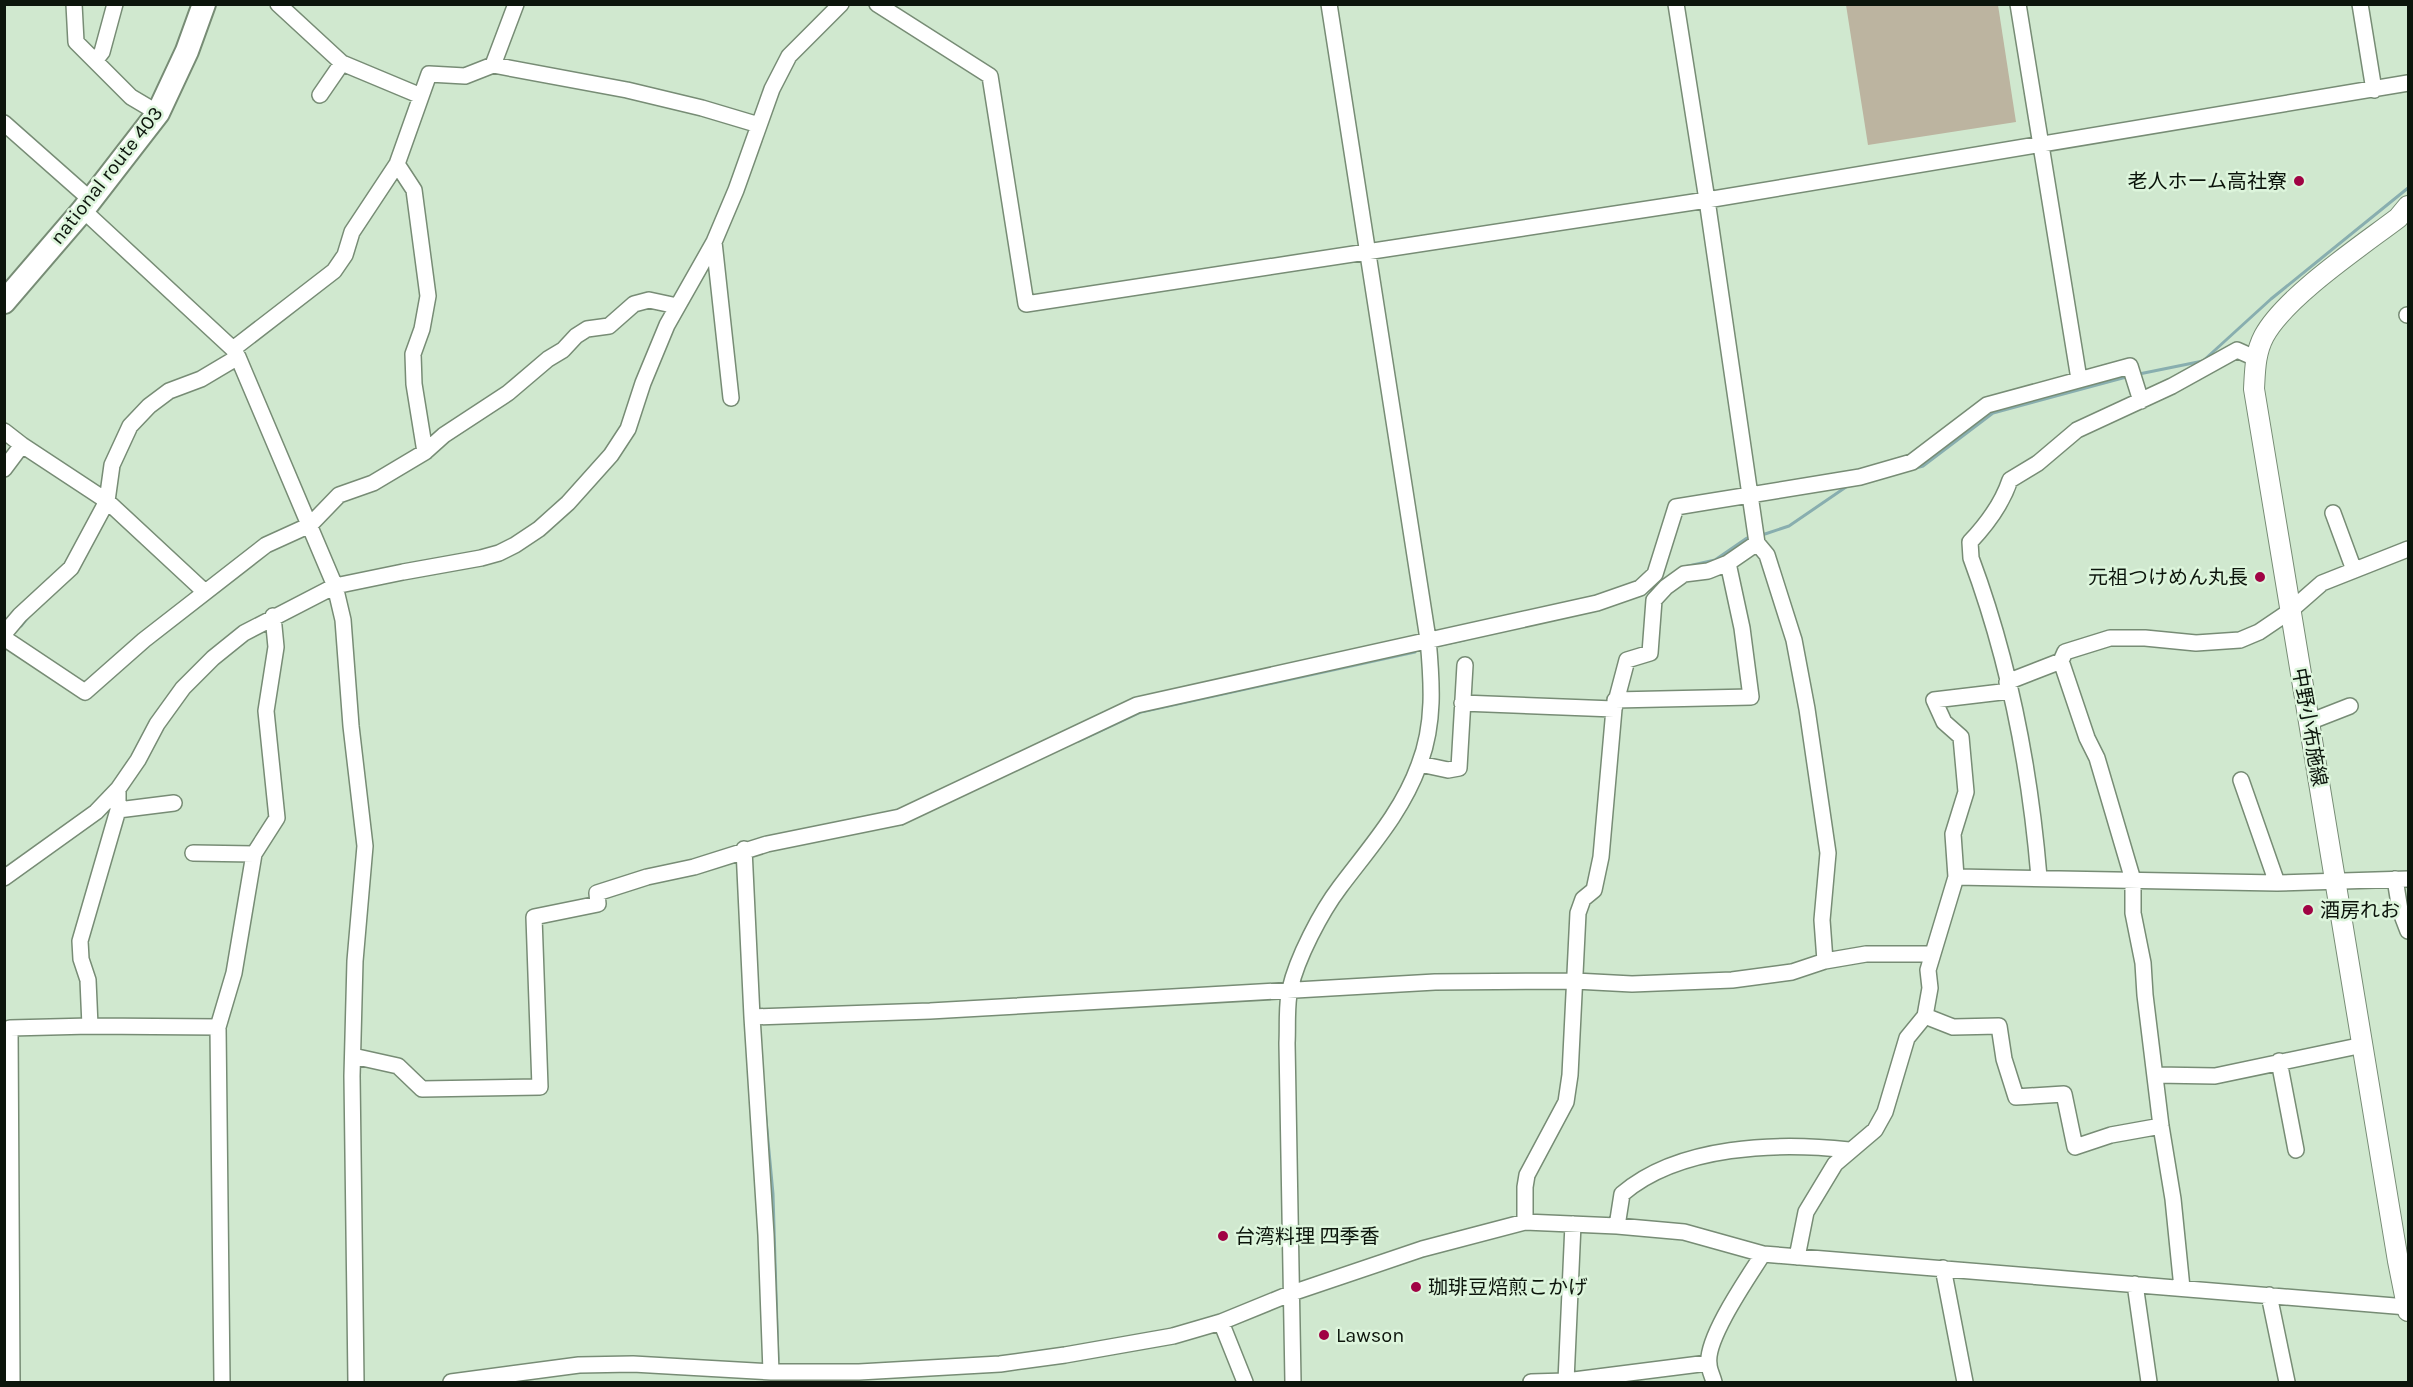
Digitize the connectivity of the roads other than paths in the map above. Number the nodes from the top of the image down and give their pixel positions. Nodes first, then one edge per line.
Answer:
1 (74, 4) edge
2 (115, 4) edge
3 (204, 4) edge
4 (278, 4) edge
5 (516, 4) edge
6 (841, 4) edge
7 (877, 4) edge
8 (1329, 4) edge
9 (1676, 4) edge
10 (2018, 4) edge
11 (2360, 4) edge
12 (95, 61) junction
13 (342, 63) junction
14 (493, 65) junction
15 (2409, 83) edge
16 (2374, 90) junction
17 (320, 95) dead end
18 (421, 96) junction
19 (158, 113) junction
20 (4, 123) edge
21 (759, 125) junction
22 (2042, 144) junction
23 (397, 164) junction
24 (1707, 200) junction
25 (87, 205) junction
26 (2408, 209) edge
27 (714, 242) junction
28 (1368, 253) junction
29 (4, 302) edge
30 (677, 306) junction
31 (235, 353) junction
32 (2256, 358) junction
33 (2079, 379) junction
34 (731, 398) dead end
35 (2141, 401) junction
36 (4, 431) edge
37 (22, 445) junction
38 (425, 452) junction
39 (4, 469) edge
40 (1750, 495) junction
41 (107, 501) junction
42 (2333, 513) dead end
43 (310, 525) junction
44 (1757, 543) junction
45 (2409, 549) edge
46 (1728, 564) junction
47 (2354, 570) junction
48 (335, 586) junction
49 (205, 592) junction
50 (2290, 611) junction
51 (273, 616) junction
52 (4, 636) edge
53 (1428, 639) junction
54 (2061, 661) junction
55 (1465, 665) dead end
56 (2008, 686) junction
57 (1462, 703) junction
58 (1615, 704) junction
59 (2350, 706) dead end
60 (2309, 722) junction
61 (1420, 764) junction
62 (2241, 780) dead end
63 (118, 789) junction
64 (174, 803) dead end
65 (118, 810) junction
66 (744, 849) junction
67 (193, 853) dead end
68 (254, 854) junction
69 (2039, 877) junction
70 (4, 878) edge
71 (1956, 878) junction
72 (2402, 879) edge
73 (2133, 880) junction
74 (2336, 882) junction
75 (2277, 883) junction
76 (2409, 931) edge
77 (1932, 954) junction
78 (1825, 961) junction
79 (1575, 981) junction
80 (1290, 990) junction
81 (1925, 1016) junction
82 (752, 1017) junction
83 (90, 1026) junction
84 (218, 1027) junction
85 (2363, 1045) junction
86 (353, 1056) junction
87 (2279, 1061) junction
88 (2156, 1076) junction
89 (2161, 1126) junction
90 (1849, 1150) junction
91 (2296, 1150) dead end
92 (1525, 1222) junction
93 (1573, 1224) junction
94 (1617, 1226) junction
95 (1763, 1254) junction
96 (1797, 1257) junction
97 (2403, 1259) edge
98 (1943, 1268) junction
99 (2134, 1284) junction
100 (2182, 1288) junction
101 (1292, 1293) junction
102 (2269, 1295) junction
103 (2408, 1309) edge
104 (1221, 1322) junction
105 (1708, 1363) junction
106 (771, 1371) junction
107 (1566, 1381) junction
108 (12, 1383) edge
109 (222, 1383) edge
110 (356, 1383) edge
111 (451, 1383) edge
112 (1245, 1383) edge
113 (1293, 1383) edge
114 (1531, 1383) edge
115 (1714, 1383) edge
116 (1965, 1383) edge
117 (2149, 1383) edge
118 (2287, 1383) edge

1 - 12 street
2 - 12 street
3 - 19 highway, national route 403
4 - 13 street
5 - 14 street
6 - 21 street
7 - 28 street
8 - 28 street
9 - 24 street
10 - 22 street
11 - 16 street
12 - 19 street
13 - 17 street
13 - 18 street
14 - 18 street
14 - 21 street
15 - 16 street
16 - 22 street
18 - 23 street
19 - 25 highway, national route 403
20 - 25 street
21 - 27 street
22 - 24 street
22 - 33 street
23 - 31 street
23 - 38 street
24 - 28 street
24 - 40 street
25 - 29 highway, national route 403
25 - 31 street
26 - 32 main road, 中野小布施線
27 - 30 street
27 - 34 street
28 - 53 street
30 - 38 street
30 - 48 street
31 - 41 street
31 - 43 street
32 - 35 street
32 - 50 main road, 中野小布施線
33 - 35 street
33 - 40 street
35 - 56 street
36 - 37 street
37 - 39 street
37 - 41 street
38 - 43 street
40 - 44 street
40 - 53 street
41 - 49 street
41 - 52 street
42 - 47 street
43 - 48 street
43 - 49 street
44 - 46 street
44 - 78 street
45 - 47 street
46 - 58 street
46 - 58 street
47 - 50 street
48 - 51 street
48 - 86 street
49 - 52 street
50 - 54 street
50 - 60 main road, 中野小布施線
51 - 63 street
51 - 68 street
53 - 61 street
53 - 66 street
54 - 56 street
54 - 73 street
55 - 57 street
56 - 69 street
56 - 71 street
57 - 58 street
57 - 61 street
58 - 79 street
59 - 60 street
60 - 74 main road, 中野小布施線
61 - 80 street
62 - 75 street
63 - 65 street
63 - 70 street
64 - 65 street
65 - 83 street
66 - 82 street
66 - 86 street
67 - 68 street
68 - 84 street
69 - 71 street
69 - 73 street
71 - 77 street
72 - 74 street
72 - 76 street
73 - 75 street
73 - 88 street
74 - 75 street
74 - 85 main road, 中野小布施線
77 - 78 street
77 - 81 street
78 - 79 street
79 - 80 street
79 - 92 street
80 - 82 street
80 - 101 street
81 - 89 street
81 - 90 street
82 - 106 street
83 - 84 street
83 - 108 street
84 - 109 street
85 - 87 street
85 - 97 main road, 中野小布施線
86 - 110 street
87 - 88 street
87 - 91 street
88 - 89 street
89 - 100 street
90 - 94 street
90 - 96 street
92 - 93 street
92 - 101 street
93 - 94 street
93 - 107 street
94 - 95 street
95 - 96 street
95 - 105 street
96 - 98 street
97 - 103 main road, 中野小布施線
98 - 99 street
98 - 116 street
99 - 100 street
99 - 117 street
100 - 102 street
101 - 104 street
101 - 113 street
102 - 103 street
102 - 118 street
104 - 106 street
104 - 112 street
105 - 107 street
105 - 115 street
106 - 111 street
107 - 114 street

